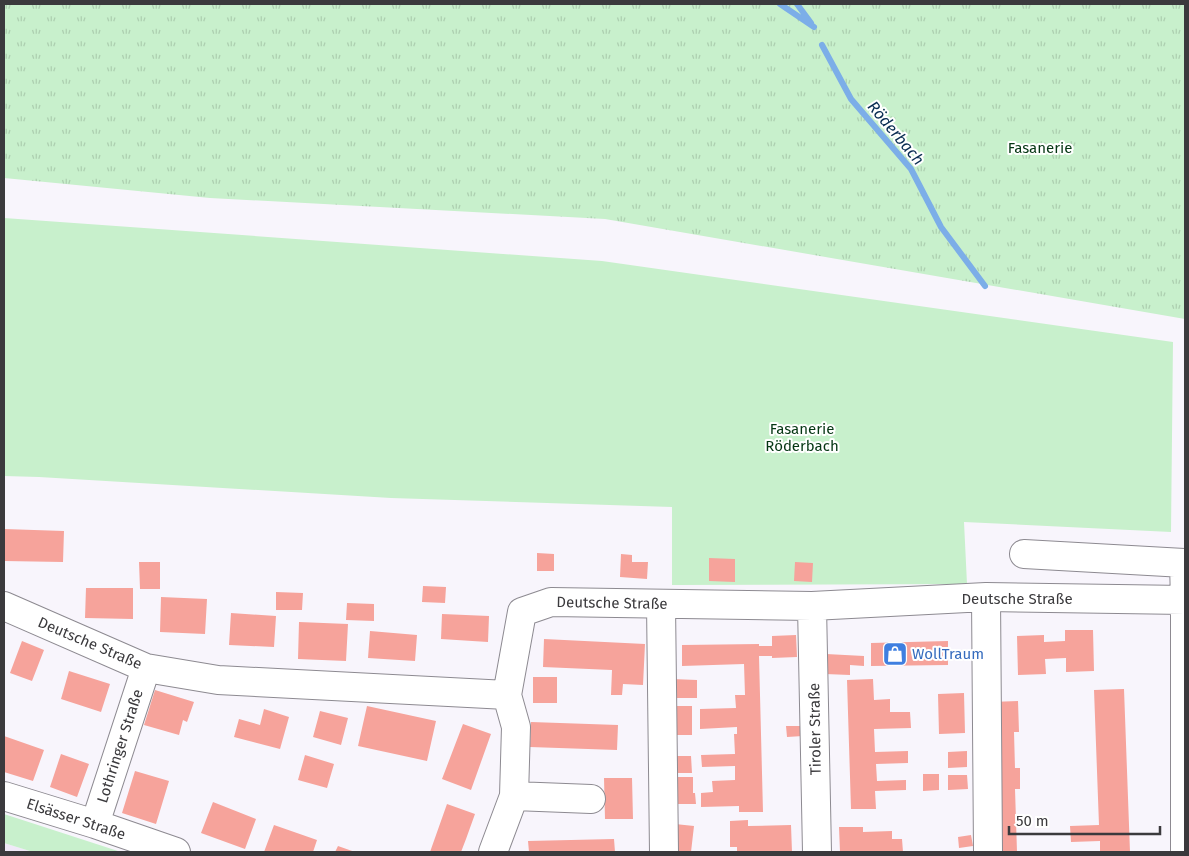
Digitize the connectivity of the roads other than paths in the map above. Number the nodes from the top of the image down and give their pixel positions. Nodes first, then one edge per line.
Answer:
1 (1024, 554) dead end
2 (986, 597) junction
3 (1185, 600) edge
4 (662, 604) junction
5 (4, 606) edge
6 (812, 606) junction
7 (146, 668) junction
8 (507, 695) junction
9 (4, 796) edge
10 (514, 796) junction
11 (591, 799) dead end
12 (95, 824) junction
13 (176, 852) edge
14 (493, 852) edge
15 (664, 852) edge
16 (817, 852) edge
17 (988, 852) edge
18 (1185, 852) edge

1 - 3 street
2 - 3 street, Deutsche Straße
2 - 6 street, Deutsche Straße
2 - 17 street
3 - 18 street
4 - 6 street, Deutsche Straße
4 - 8 street, Deutsche Straße
4 - 15 street
5 - 7 street, Deutsche Straße
6 - 16 street, Tiroler Straße
7 - 8 street, Deutsche Straße
7 - 12 street, Lothringer Straße
8 - 10 street
9 - 12 street, Elsässer Straße
10 - 11 street
10 - 14 street
12 - 13 street, Elsässer Straße

